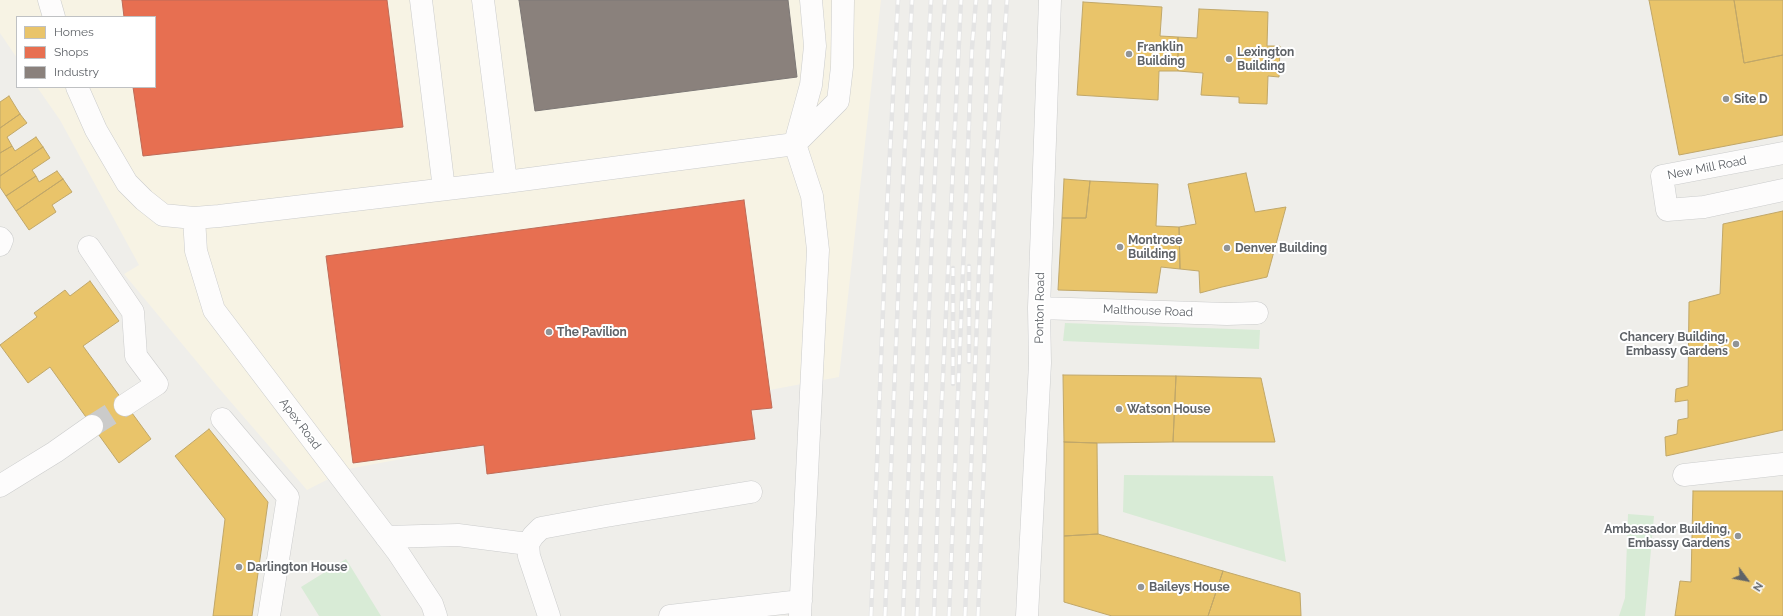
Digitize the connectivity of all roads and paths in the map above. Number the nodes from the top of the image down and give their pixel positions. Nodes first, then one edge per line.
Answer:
1 (49, 0) edge
2 (421, 0) edge
3 (484, 0) edge
4 (811, 0) edge
5 (843, 0) edge
6 (1050, 0) edge
7 (54, 16) edge
8 (77, 88) edge
9 (795, 144) junction
10 (1783, 153) edge
11 (506, 182) junction
12 (444, 189) junction
13 (1783, 190) edge
14 (194, 218) junction
15 (0, 238) edge
16 (0, 245) edge
17 (89, 248) dead end
18 (1039, 308) junction
19 (1257, 313) dead end
20 (126, 404) tunnel mouth
21 (222, 419) dead end
22 (92, 426) tunnel mouth
23 (1783, 464) edge
24 (1684, 475) dead end
25 (0, 486) edge
26 (751, 492) dead end
27 (386, 537) junction
28 (528, 544) junction
29 (800, 608) edge
30 (269, 616) edge
31 (436, 616) edge
32 (549, 616) edge
33 (670, 616) edge
34 (1027, 616) edge

1 - 7 street
2 - 12 street
3 - 11 street
4 - 9 street
5 - 9 street
6 - 18 street, Ponton Road
8 - 14 street
9 - 11 street
9 - 29 street
10 - 13 street, New Mill Road
11 - 12 street
12 - 14 street
14 - 27 street, Apex Road
15 - 16 street
17 - 20 street
18 - 19 street, Malthouse Road
18 - 34 street, Ponton Road
21 - 30 street
22 - 25 street
23 - 24 street
26 - 28 street
27 - 28 street
27 - 31 street, Apex Road
28 - 32 street
29 - 33 street

